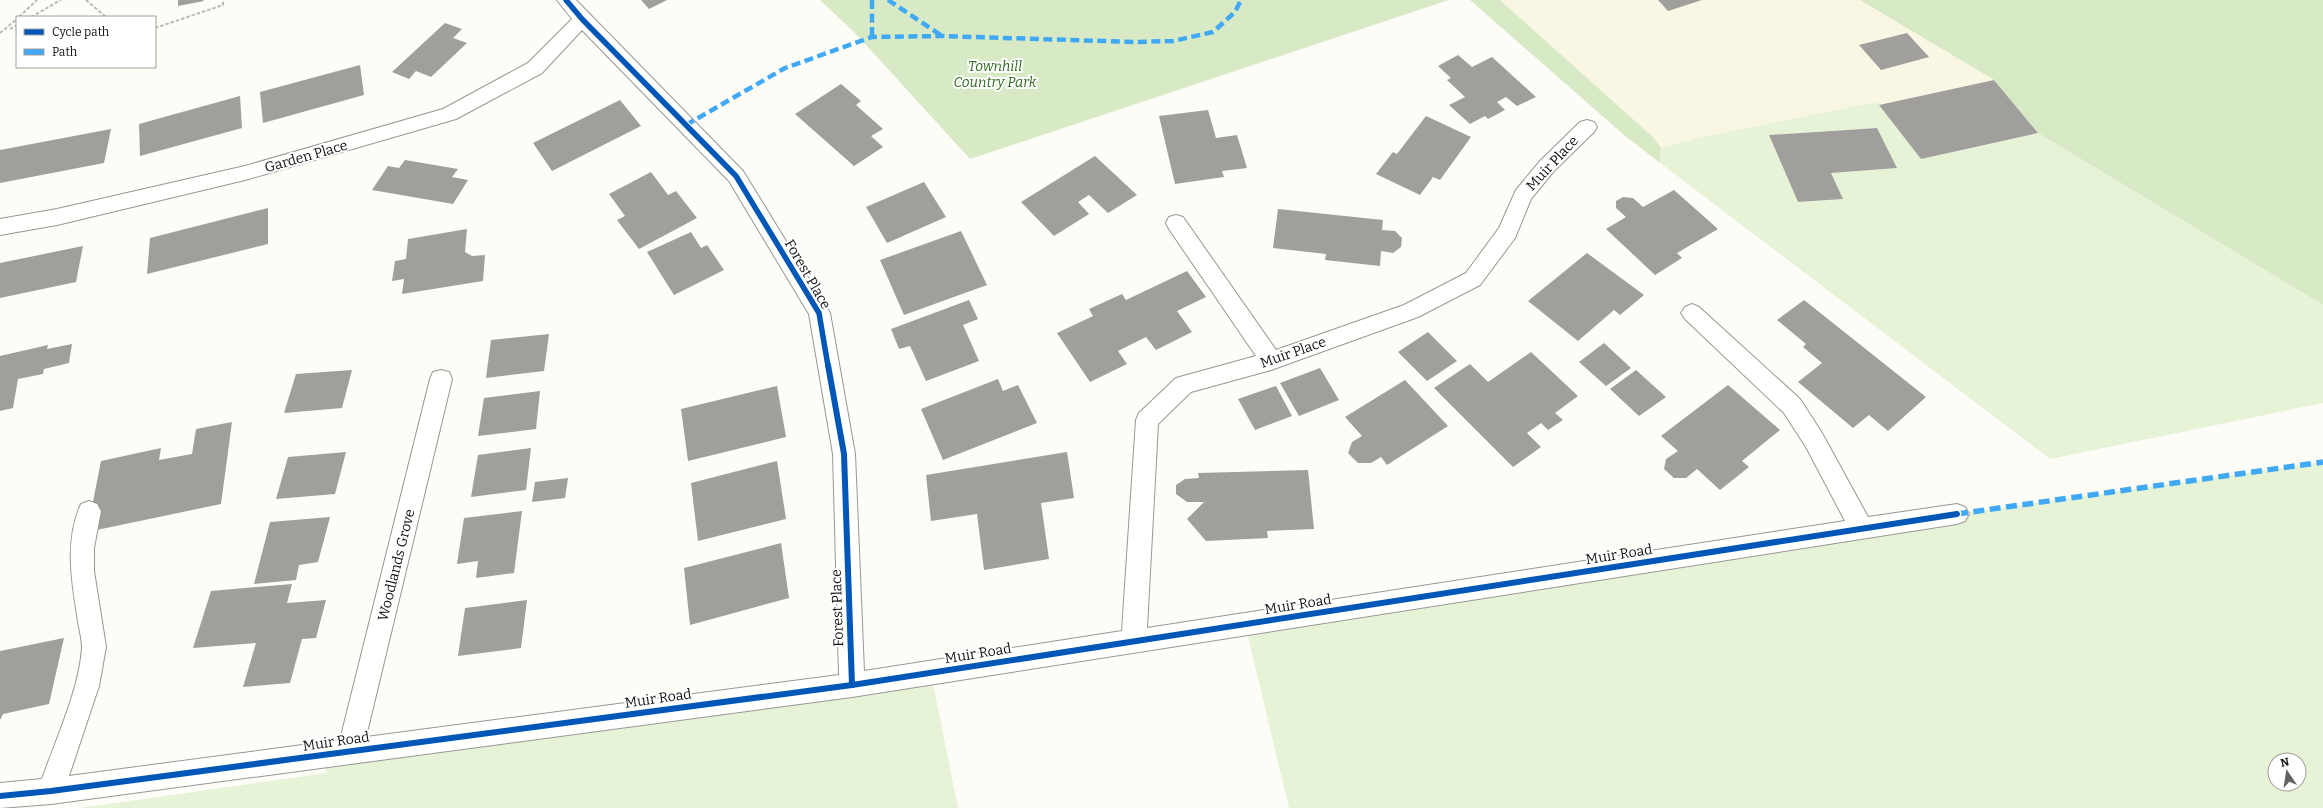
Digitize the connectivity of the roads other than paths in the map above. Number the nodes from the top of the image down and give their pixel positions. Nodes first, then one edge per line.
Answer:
1 (566, 0) edge
2 (582, 19) junction
3 (1587, 127) dead end
4 (1176, 223) dead end
5 (0, 227) edge
6 (1692, 313) dead end
7 (1272, 361) junction
8 (442, 379) dead end
9 (89, 511) dead end
10 (1957, 514) dead end
11 (1862, 529) junction
12 (1134, 641) junction
13 (852, 685) junction
14 (350, 751) junction
15 (51, 791) junction
16 (0, 796) edge

1 - 2 street, Forest Place
2 - 5 street, Garden Place
2 - 13 street, Forest Place
3 - 7 street, Muir Place
4 - 7 street
6 - 11 street
7 - 12 street, Muir Place
8 - 14 street, Woodlands Grove
9 - 15 street
10 - 11 street, Muir Road
11 - 12 street, Muir Road
12 - 13 street, Muir Road
13 - 14 street, Muir Road
14 - 15 street, Muir Road
15 - 16 street, Muir Road

